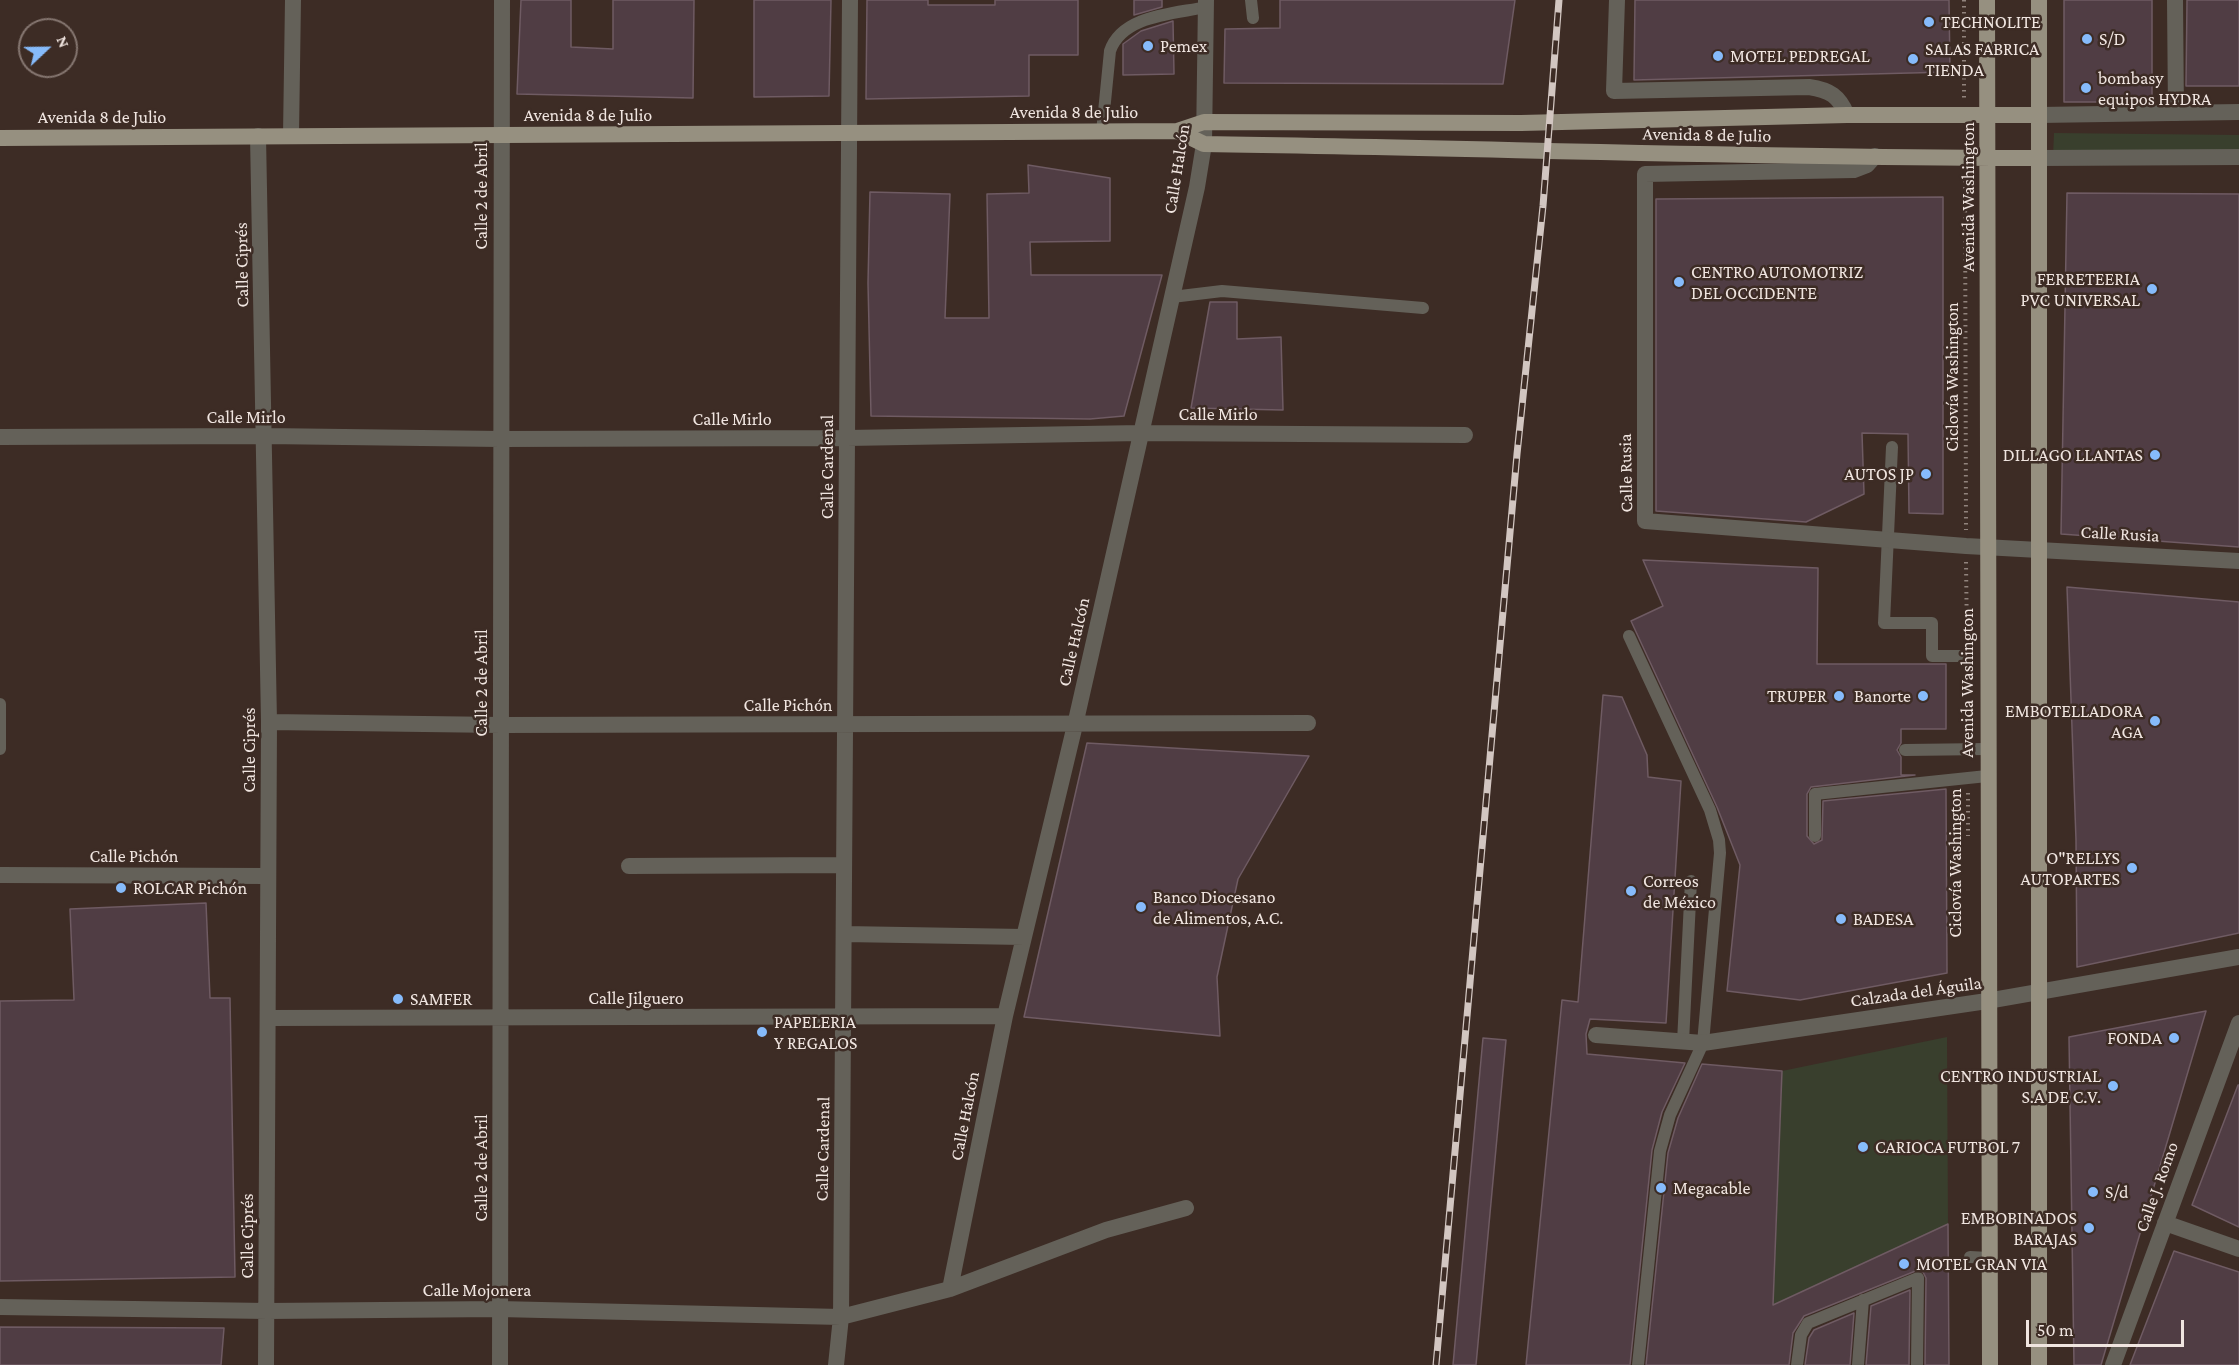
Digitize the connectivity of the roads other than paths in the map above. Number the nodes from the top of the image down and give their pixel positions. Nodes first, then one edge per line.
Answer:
1 (293, 0) edge
2 (502, 0) edge
3 (850, 0) edge
4 (1251, 0) edge
5 (1617, 0) edge
6 (1987, 0) edge
7 (2039, 0) edge
8 (2175, 0) edge
9 (1206, 3) edge
10 (1252, 18) dead end
11 (2239, 112) edge
12 (2176, 113) junction
13 (1847, 115) junction
14 (2039, 115) junction
15 (1986, 116) junction
16 (1204, 122) junction
17 (1177, 131) junction
18 (1102, 132) junction
19 (849, 133) junction
20 (291, 135) junction
21 (501, 135) junction
22 (258, 136) junction
23 (0, 138) edge
24 (1204, 144) junction
25 (1875, 156) junction
26 (2239, 157) edge
27 (1988, 158) junction
28 (2038, 158) junction
29 (1172, 297) junction
30 (1423, 308) dead end
31 (1141, 433) junction
32 (1464, 435) dead end
33 (266, 436) junction
34 (0, 437) edge
35 (847, 438) junction
36 (500, 439) junction
37 (1892, 447) dead end
38 (1888, 540) junction
39 (1987, 547) junction
40 (2038, 550) junction
41 (2239, 561) edge
42 (1629, 636) dead end
43 (1967, 656) road end
44 (0, 704) edge
45 (269, 722) junction
46 (1308, 723) dead end
47 (501, 725) junction
48 (845, 725) junction
49 (1075, 725) junction
50 (0, 749) edge
51 (1987, 749) junction
52 (1905, 750) dead end
53 (1987, 776) junction
54 (1815, 836) dead end
55 (844, 865) junction
56 (629, 866) dead end
57 (0, 875) edge
58 (267, 876) junction
59 (1691, 881) dead end
60 (844, 934) junction
61 (1024, 937) junction
62 (2239, 957) edge
63 (2038, 992) junction
64 (1987, 1001) junction
65 (1005, 1016) junction
66 (268, 1018) junction
67 (501, 1018) junction
68 (844, 1018) junction
69 (2239, 1023) edge
70 (1596, 1035) dead end
71 (1683, 1042) junction
72 (1703, 1043) junction
73 (1186, 1209) dead end
74 (2165, 1223) junction
75 (2239, 1249) edge
76 (1970, 1257) dead end
77 (1989, 1258) junction
78 (950, 1289) junction
79 (1863, 1300) junction
80 (0, 1307) edge
81 (499, 1309) junction
82 (267, 1311) junction
83 (841, 1317) junction
84 (266, 1365) edge
85 (500, 1365) edge
86 (836, 1365) edge
87 (1638, 1365) edge
88 (1797, 1365) edge
89 (1858, 1365) edge
90 (1917, 1365) edge
91 (1990, 1365) edge
92 (2038, 1365) edge
93 (2113, 1365) edge

1 - 20 street
2 - 21 street, Calle 2 de Abril
3 - 19 street, Calle Cardenal
4 - 10 lane
5 - 13 street
6 - 15 main road, Avenida Washington
7 - 14 main road
8 - 12 street
9 - 16 street, Calle Halcón
9 - 18 lane
11 - 12 street, Avenida 8 de Julio
12 - 14 street, Avenida 8 de Julio
13 - 15 main road, Avenida 8 de Julio
13 - 16 main road, Avenida 8 de Julio
14 - 15 main road, Avenida 8 de Julio
14 - 28 main road
15 - 27 main road, Avenida Washington
16 - 17 main road, Avenida 8 de Julio
16 - 24 street, Calle Halcón
17 - 18 main road, Avenida 8 de Julio
17 - 24 main road, Avenida 8 de Julio
18 - 19 main road, Avenida 8 de Julio
19 - 21 main road, Avenida 8 de Julio
19 - 35 street, Calle Cardenal
20 - 21 main road, Avenida 8 de Julio
20 - 22 main road, Avenida 8 de Julio
21 - 36 street, Calle 2 de Abril
22 - 23 main road, Avenida 8 de Julio
22 - 33 street, Calle Ciprés
24 - 25 main road, Avenida 8 de Julio
24 - 29 street, Calle Halcón
25 - 27 main road, Avenida 8 de Julio
25 - 38 street, Calle Rusia
26 - 28 street, Avenida 8 de Julio
27 - 28 main road, Avenida 8 de Julio
27 - 39 main road, Avenida Washington
28 - 40 main road
29 - 30 lane
29 - 31 street, Calle Halcón
31 - 32 street, Calle Mirlo
31 - 35 street, Calle Mirlo
31 - 49 street, Calle Halcón
33 - 34 street, Calle Mirlo
33 - 36 street, Calle Mirlo
33 - 45 street, Calle Ciprés
35 - 36 street, Calle Mirlo
35 - 48 street, Calle Cardenal
36 - 47 street, Calle 2 de Abril
37 - 38 lane
38 - 39 street, Calle Rusia
38 - 43 lane
39 - 40 street, Calle Rusia
39 - 51 main road, Avenida Washington
40 - 41 street, Calle Rusia
40 - 63 main road
42 - 72 lane
44 - 50 lane
45 - 47 street, Calle Pichón
45 - 58 street, Calle Ciprés
46 - 49 street, Calle Pichón
47 - 48 street, Calle Pichón
47 - 67 street, Calle 2 de Abril
48 - 49 street, Calle Pichón
48 - 55 street, Calle Cardenal
49 - 61 street, Calle Halcón
51 - 52 lane
51 - 53 main road, Avenida Washington
53 - 54 lane
53 - 64 main road, Avenida Washington
55 - 56 street
55 - 60 street, Calle Cardenal
57 - 58 street, Calle Pichón
58 - 66 street, Calle Ciprés
59 - 71 lane
60 - 61 street
60 - 68 street, Calle Cardenal
61 - 65 street, Calle Halcón
62 - 63 street, Calzada del Águila
63 - 64 street, Calzada del Águila
63 - 92 main road
64 - 72 street, Calzada del Águila
64 - 77 main road, Avenida Washington
65 - 68 street, Calle Jilguero
65 - 78 street, Calle Halcón
66 - 67 street, Calle Jilguero
66 - 82 street, Calle Ciprés
67 - 68 street, Calle Jilguero
67 - 81 street, Calle 2 de Abril
68 - 83 street, Calle Cardenal
69 - 74 street, Calle J. Romo
70 - 71 street, Calzada del Águila
71 - 72 street, Calzada del Águila
72 - 87 lane
73 - 78 street, Calle Mojonera
74 - 75 street
74 - 93 street, Calle J. Romo
76 - 77 lane
77 - 91 main road, Avenida Washington
78 - 83 street, Calle Mojonera
79 - 88 lane
79 - 89 lane
79 - 90 lane
80 - 82 street, Calle Mojonera
81 - 82 street, Calle Mojonera
81 - 83 street, Calle Mojonera
81 - 85 street, Calle 2 de Abril
82 - 84 street, Calle Ciprés
83 - 86 street, Calle Cardenal

